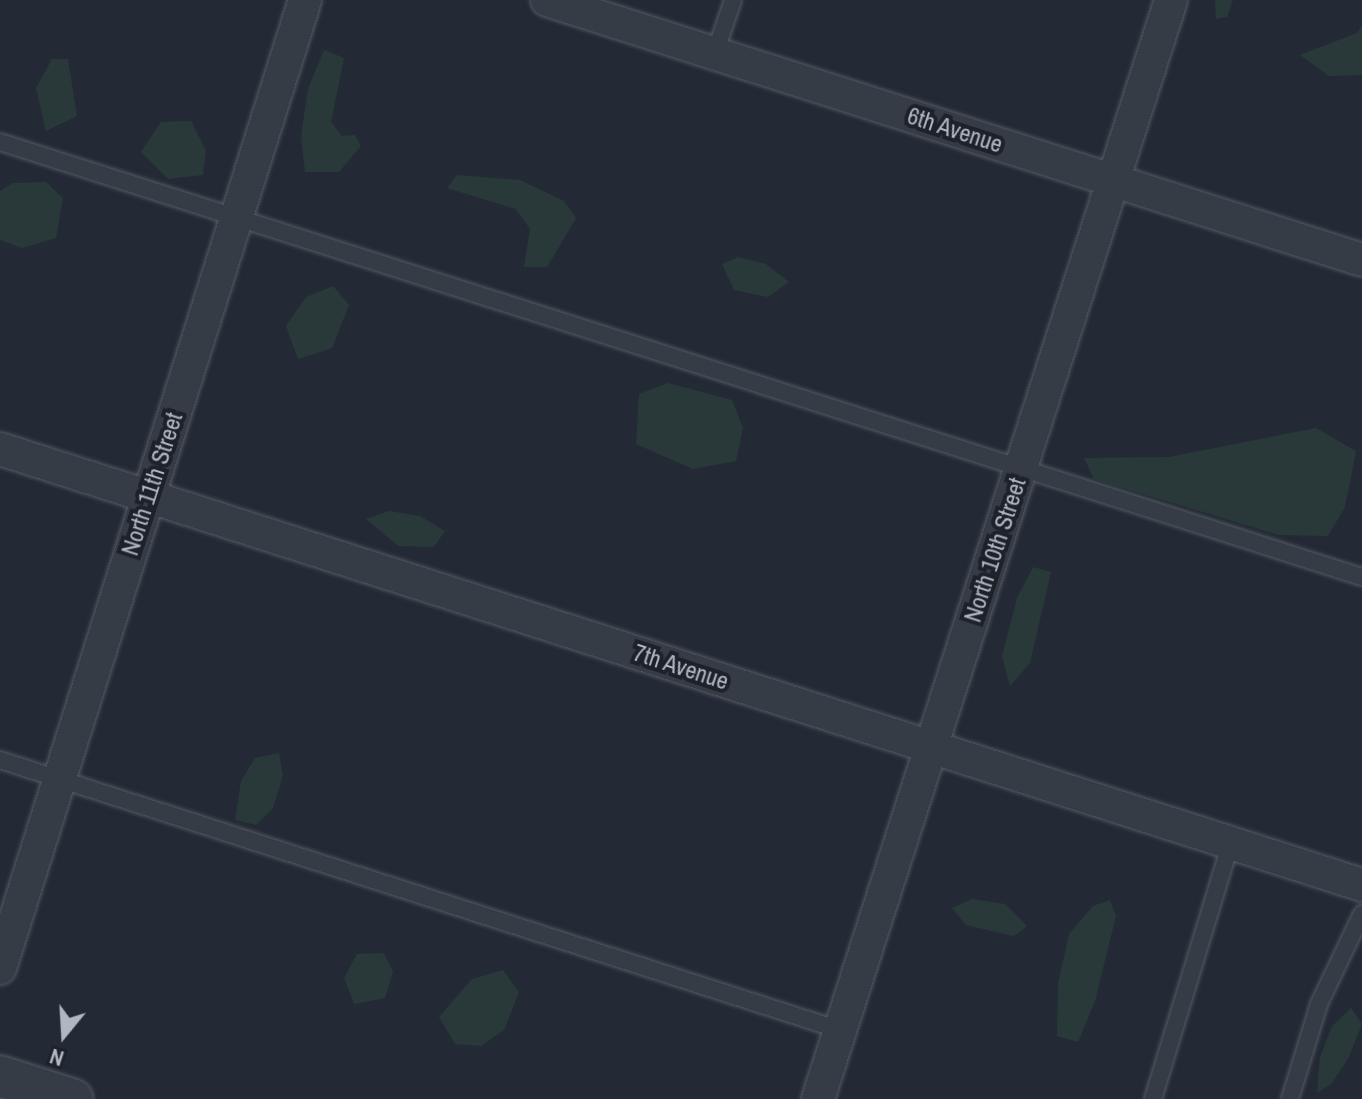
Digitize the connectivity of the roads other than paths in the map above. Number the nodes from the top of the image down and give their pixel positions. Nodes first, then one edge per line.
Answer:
1 (305, 0) edge
2 (547, 0) edge
3 (733, 0) edge
4 (1171, 0) edge
5 (715, 53) junction
6 (0, 142) edge
7 (1114, 181) junction
8 (237, 217) junction
9 (1362, 260) edge
10 (0, 449) edge
11 (1022, 467) junction
12 (148, 496) junction
13 (1362, 577) edge
14 (932, 747) junction
15 (0, 760) edge
16 (59, 779) junction
17 (1231, 843) junction
18 (1362, 885) edge
19 (1362, 914) edge
20 (0, 968) edge
21 (840, 1030) junction
22 (0, 1076) edge
23 (72, 1099) edge
24 (818, 1099) edge
25 (1153, 1099) edge
26 (1290, 1099) edge

1 - 8 street, North 11th Street
2 - 5 street, 6th Avenue
3 - 5 lane
4 - 7 street, North 10th Street
5 - 7 street, 6th Avenue
6 - 8 lane
7 - 9 street, 6th Avenue
7 - 11 street, North 10th Street
8 - 11 lane
8 - 12 street, North 11th Street
10 - 12 street, 7th Avenue
11 - 13 lane
11 - 14 street, North 10th Street
12 - 14 street, 7th Avenue
12 - 16 street, North 11th Street
14 - 17 street, 7th Avenue
14 - 21 street, North 10th Street
15 - 16 lane
16 - 20 street, North 11th Street
16 - 21 lane
17 - 18 street, 7th Avenue
17 - 25 lane
19 - 26 lane
21 - 24 street, North 10th Street
22 - 23 street

